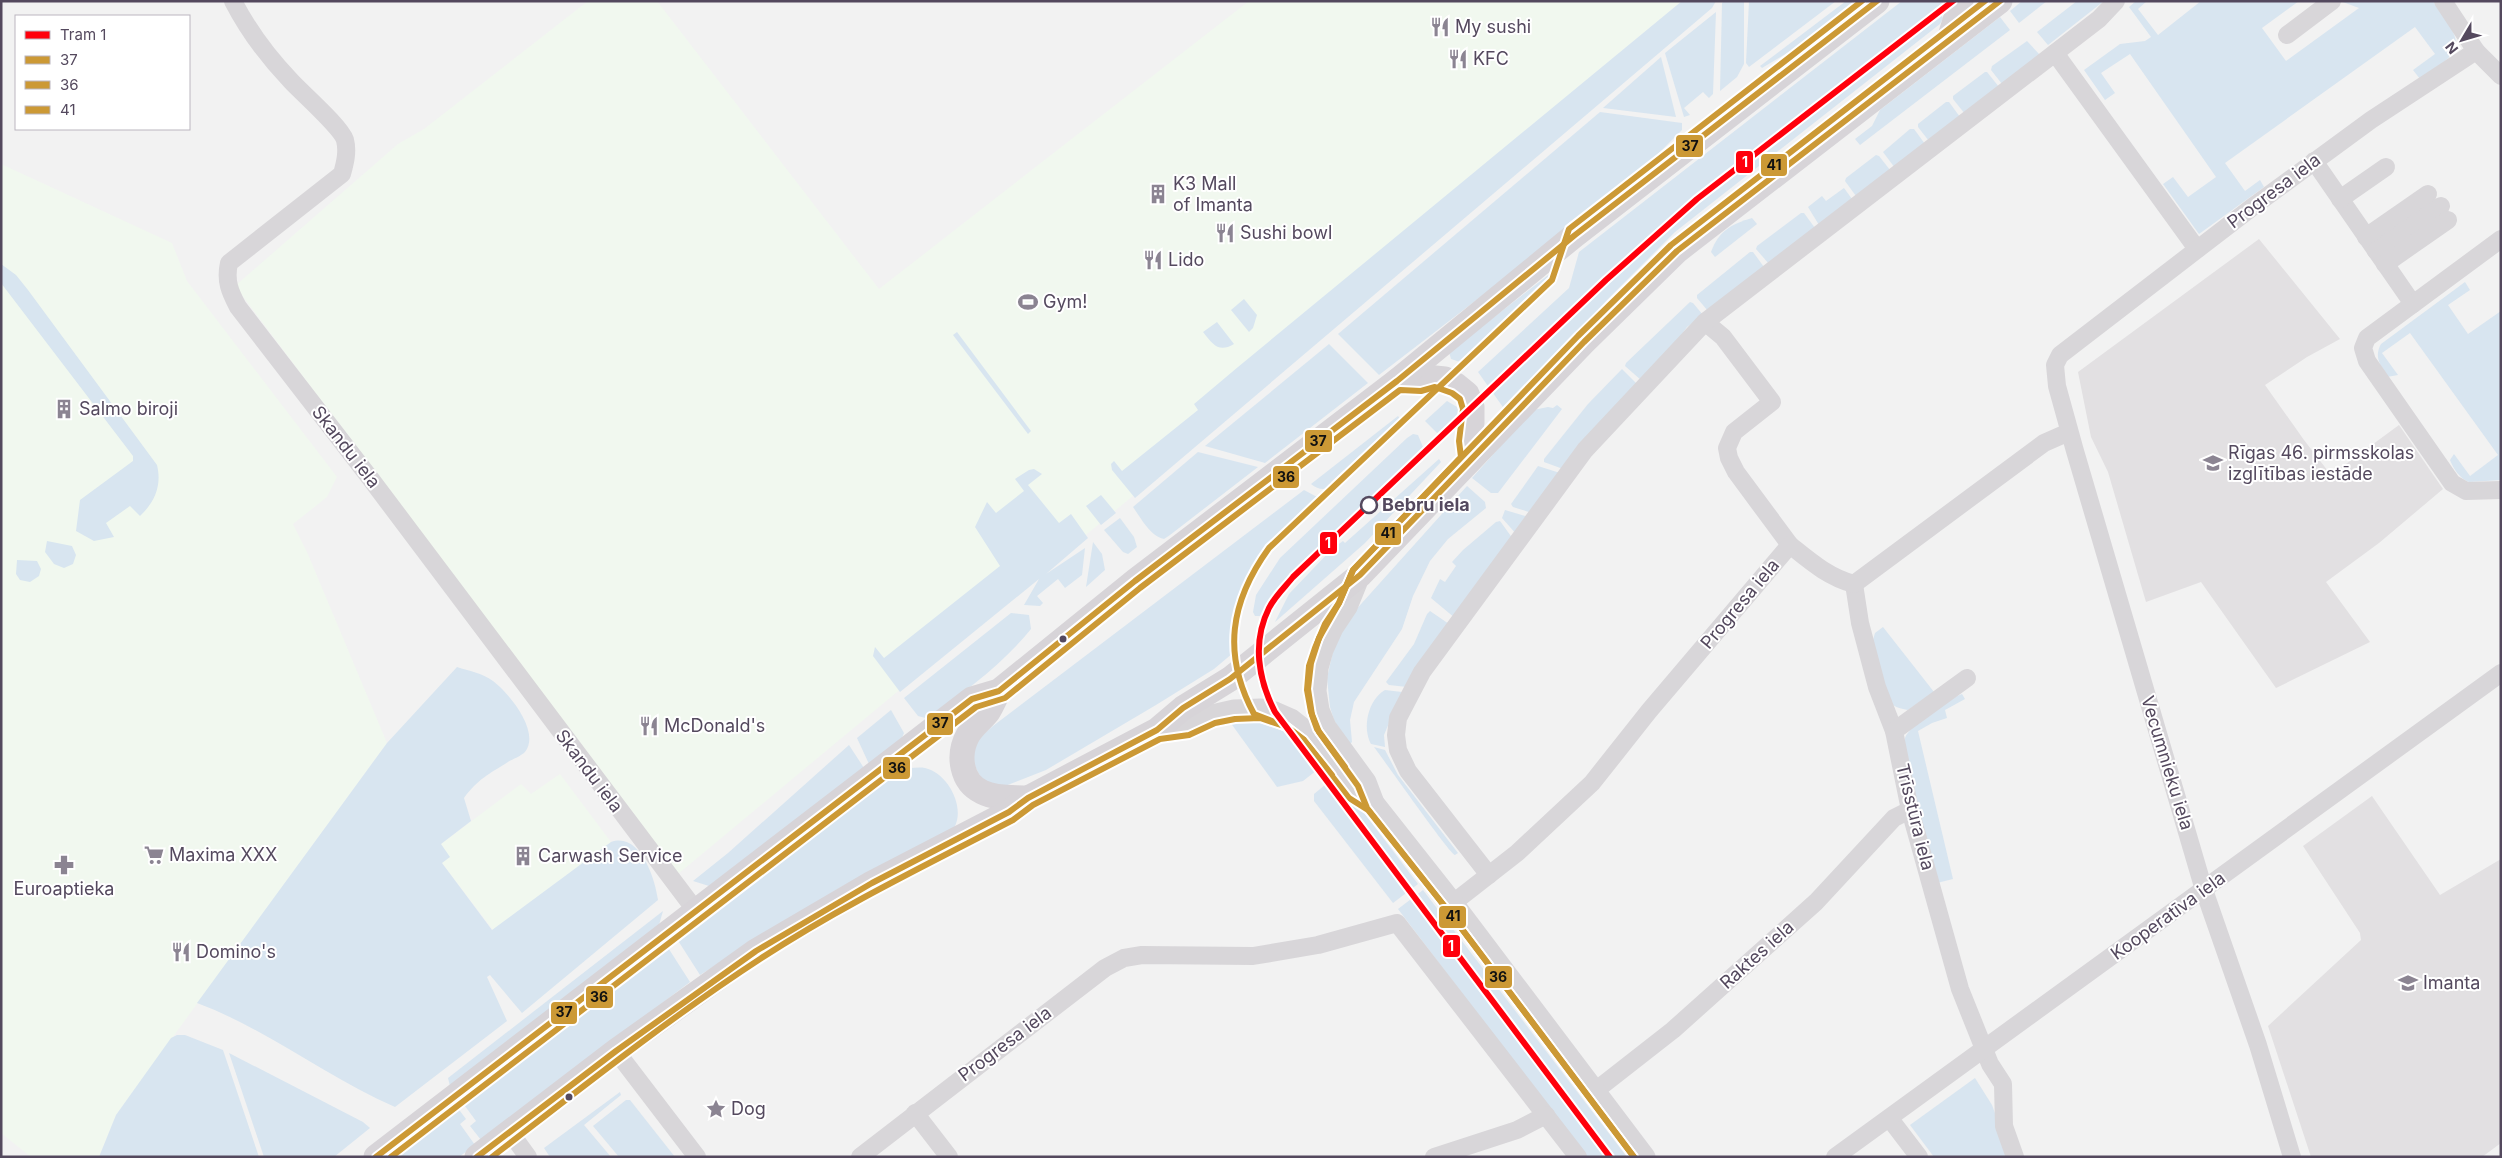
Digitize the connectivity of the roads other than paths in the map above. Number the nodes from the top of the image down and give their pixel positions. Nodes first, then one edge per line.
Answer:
1 (233, 1) edge
2 (1877, 1) edge
3 (1961, 1) edge
4 (2000, 1) edge
5 (2116, 1) edge
6 (2332, 1) edge
7 (2443, 1) edge
8 (2287, 35) dead end
9 (1949, 40) junction
10 (2476, 51) junction
11 (2054, 53) junction
12 (2501, 76) edge
13 (2314, 161) junction
14 (2386, 167) dead end
15 (2340, 200) junction
16 (2439, 207) dead end
17 (2501, 239) edge
18 (2197, 249) junction
19 (2376, 251) junction
20 (2412, 304) junction
21 (1705, 322) junction
22 (2055, 365) joint
23 (1396, 381) junction
24 (2069, 432) junction
25 (1470, 460) junction
26 (2501, 490) edge
27 (1790, 545) junction
28 (1360, 575) junction
29 (1854, 584) junction
30 (2501, 673) edge
31 (1967, 678) dead end
32 (998, 691) junction
33 (1158, 730) junction
34 (1894, 731) junction
35 (1028, 798) junction
36 (1374, 803) junction
37 (1910, 810) junction
38 (1489, 875) junction
39 (2204, 890) junction
40 (1453, 903) junction
41 (696, 911) junction
42 (1984, 1049) junction
43 (616, 1051) junction
44 (1595, 1091) junction
45 (915, 1113) junction
46 (1546, 1115) junction
47 (1890, 1119) junction
48 (510, 1132) junction
49 (376, 1157) edge
50 (477, 1157) edge
51 (528, 1157) edge
52 (697, 1157) edge
53 (860, 1157) edge
54 (949, 1157) edge
55 (1434, 1157) edge
56 (1578, 1157) edge
57 (1645, 1157) edge
58 (1835, 1157) edge
59 (1919, 1157) edge
60 (2014, 1157) edge
61 (2292, 1157) edge

1 - 41 street, Skandu iela
2 - 23 main road
3 - 9 main road
4 - 9 main road
5 - 11 street
6 - 8 street
7 - 10 street
9 - 25 main road
10 - 12 street
10 - 13 street, Progresa iela
11 - 18 street
11 - 21 street
13 - 15 street
13 - 18 street, Progresa iela
14 - 15 street
15 - 19 street
16 - 19 street
17 - 20 street
18 - 22 street, Progresa iela
19 - 20 street
20 - 26 street
21 - 27 street
21 - 38 street
22 - 24 street, Vecumnieku iela
23 - 25 main road
23 - 32 main road
24 - 29 street
24 - 39 street, Vecumnieku iela
25 - 28 main road
27 - 29 street, Progresa iela
27 - 38 street, Progresa iela
28 - 33 main road
28 - 36 street
29 - 34 street, Trīsstūra iela
30 - 39 street, Kooperatīva iela
31 - 34 street
32 - 35 main road
32 - 41 main road
33 - 35 main road
33 - 36 street
34 - 37 street, Trīsstūra iela
35 - 43 main road
36 - 40 street
37 - 42 street, Trīsstūra iela
37 - 44 street, Raktes iela
38 - 40 street, Progresa iela
39 - 42 street, Kooperatīva iela
39 - 61 street, Vecumnieku iela
40 - 44 street
41 - 49 main road
42 - 47 street, Kooperatīva iela
42 - 60 street, Trīsstūra iela
43 - 48 main road
43 - 52 street
44 - 57 street
45 - 46 street, Progresa iela
45 - 53 street, Progresa iela
45 - 54 street
46 - 55 street
46 - 56 street
47 - 58 street, Kooperatīva iela
47 - 59 street
48 - 50 main road
48 - 51 street

